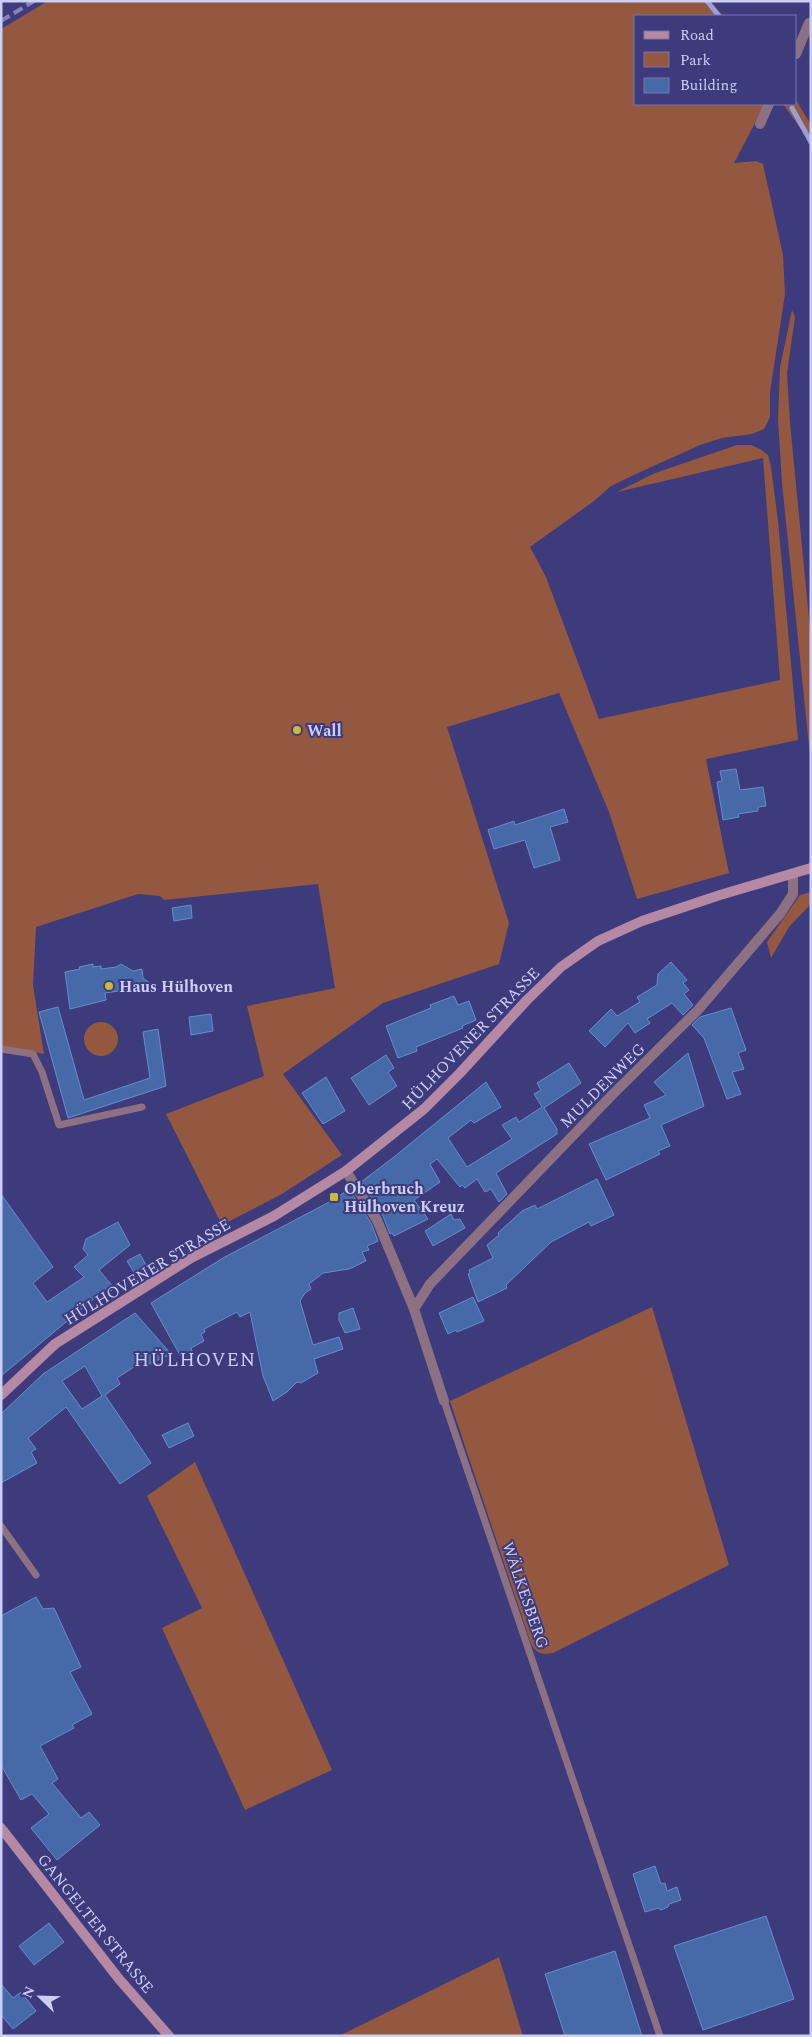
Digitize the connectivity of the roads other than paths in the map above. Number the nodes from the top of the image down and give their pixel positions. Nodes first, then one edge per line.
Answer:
1 (810, 23) edge
2 (797, 52) edge
3 (769, 105) edge
4 (760, 124) dead end
5 (811, 868) edge
6 (793, 874) junction
7 (1, 1049) edge
8 (142, 1107) dead end
9 (346, 1171) junction
10 (414, 1309) junction
11 (1, 1395) edge
12 (444, 1401) joint
13 (1, 1526) edge
14 (36, 1575) dead end
15 (1, 1828) edge
16 (169, 2036) edge
17 (660, 2036) edge

1 - 2 street
3 - 4 street
5 - 6 main road, HÜLHOVENER STRASSE
6 - 9 main road, HÜLHOVENER STRASSE
6 - 10 street, MULDENWEG
7 - 8 lane
9 - 10 street, WÄLKESBERG
9 - 11 main road, HÜLHOVENER STRASSE
10 - 12 street, WÄLKESBERG
12 - 17 lane, WÄLKESBERG
13 - 14 lane
15 - 16 main road, GANGELTER STRASSE

